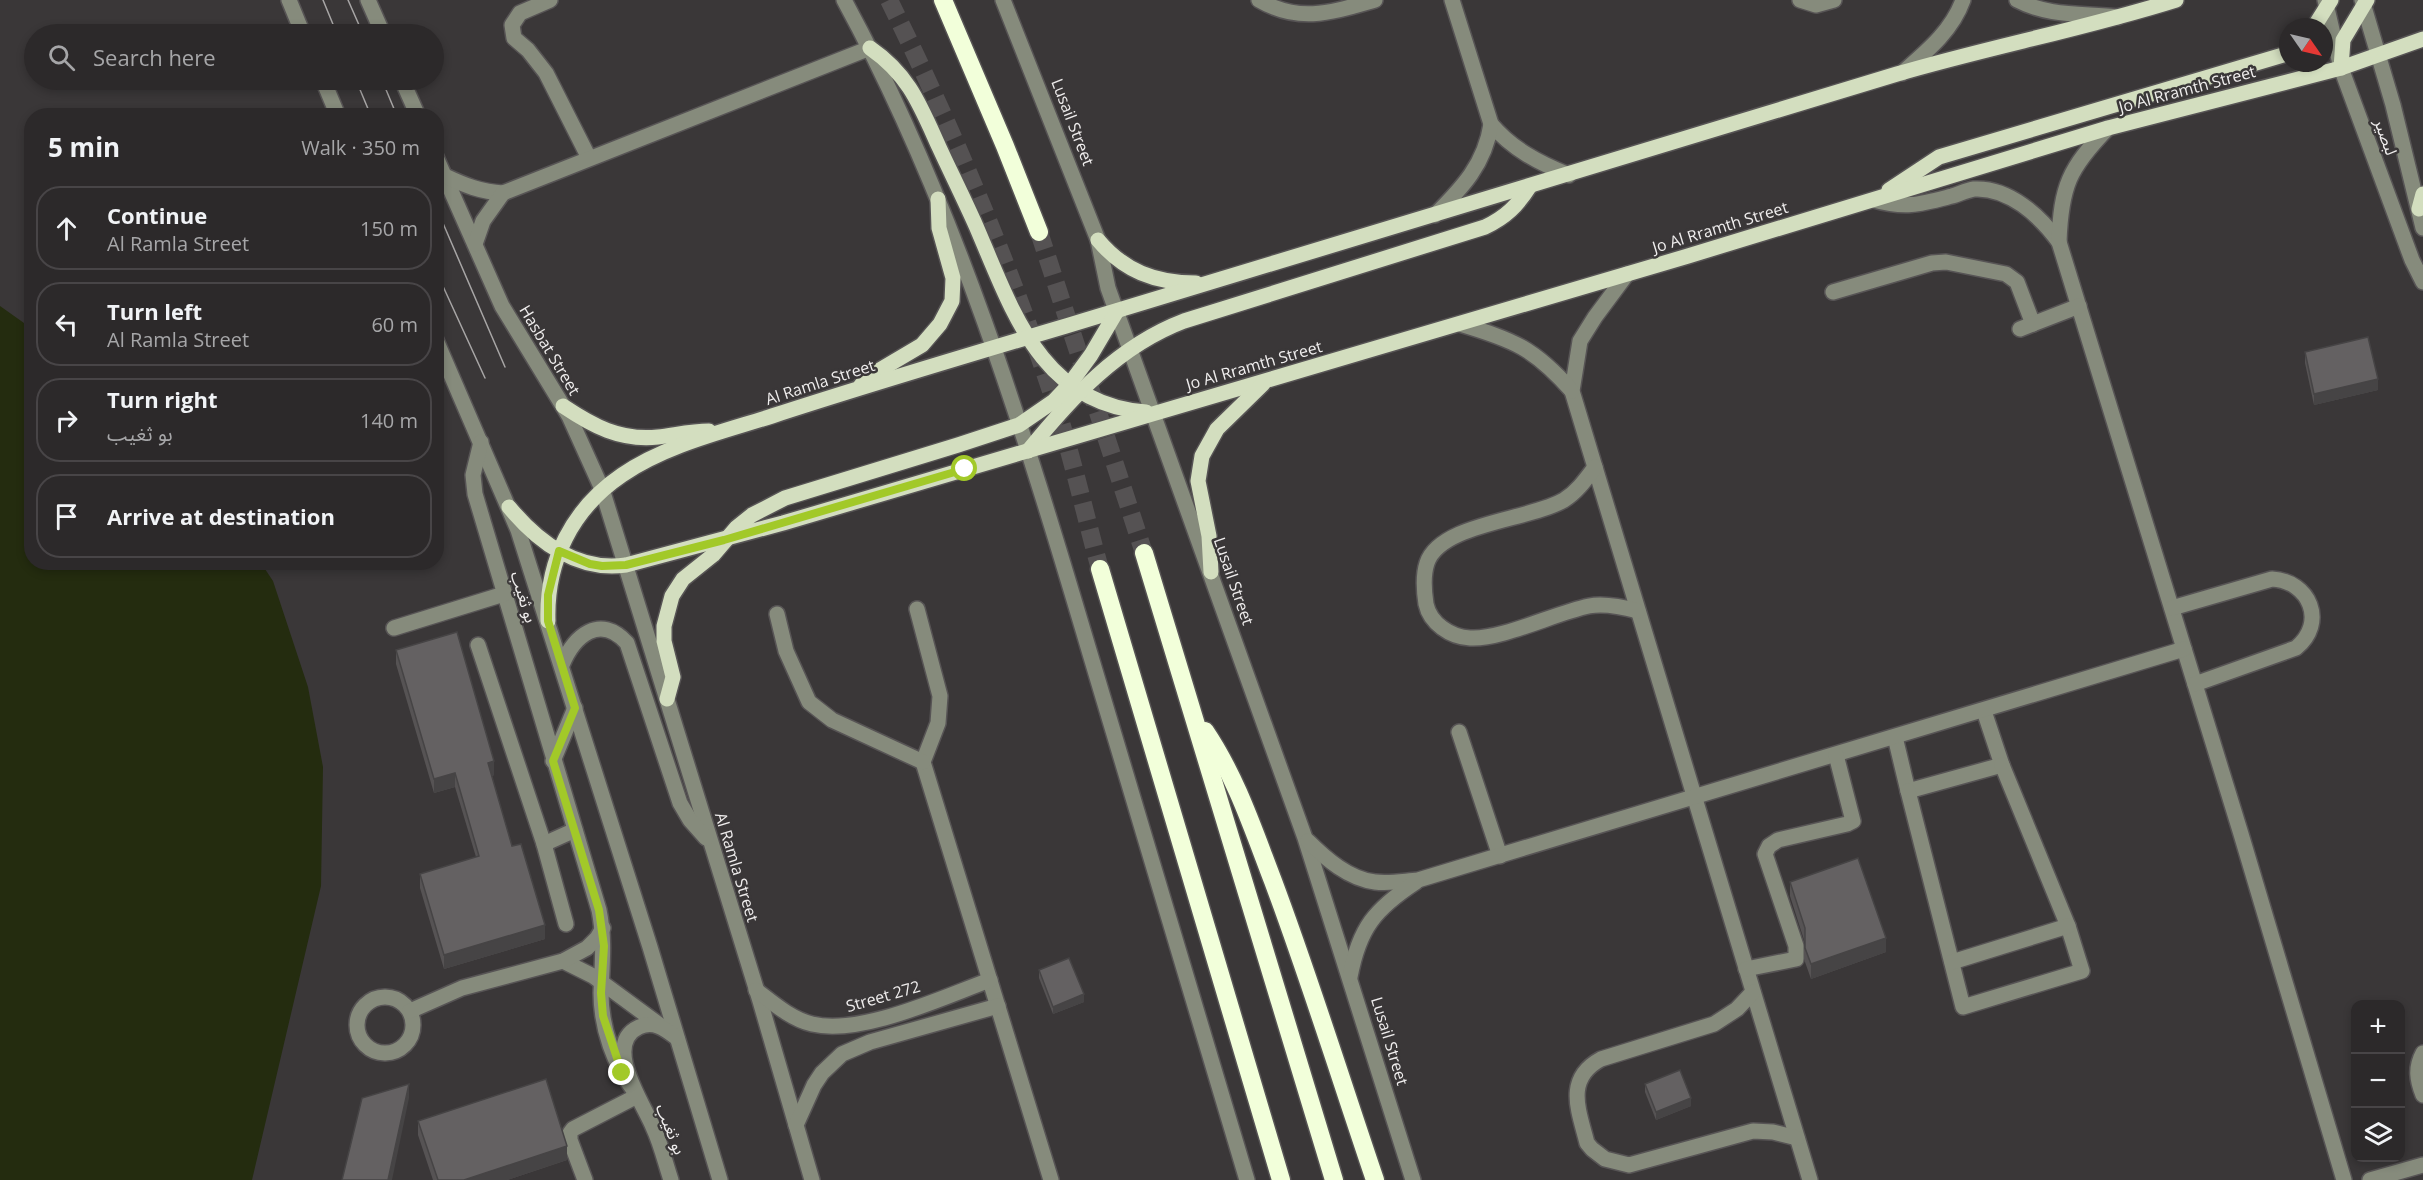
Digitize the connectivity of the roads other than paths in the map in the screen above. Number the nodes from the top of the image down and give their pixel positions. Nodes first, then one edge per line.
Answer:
1 (289, 0) edge
2 (368, 0) edge
3 (550, 0) edge
4 (844, 0) edge
5 (943, 0) edge
6 (1003, 0) edge
7 (1259, 0) edge
8 (1375, 0) edge
9 (1452, 0) edge
10 (1800, 0) edge
11 (1834, 0) edge
12 (1963, 0) edge
13 (2017, 0) edge
14 (2176, 0) edge
15 (2364, 2) edge
16 (2328, 3) edge
17 (2121, 17) junction
18 (2319, 18) edge
19 (299, 24) edge
20 (379, 24) edge
21 (2423, 39) edge
22 (870, 48) junction
23 (2379, 55) junction
24 (2279, 56) edge
25 (2341, 68) junction
26 (1902, 73) junction
27 (327, 90) edge
28 (406, 90) edge
29 (335, 108) edge
30 (414, 108) edge
31 (1491, 124) junction
32 (2108, 128) junction
33 (589, 158) junction
34 (1569, 175) junction
35 (445, 176) joint
36 (1530, 186) junction
37 (503, 193) junction
38 (938, 199) junction
39 (1874, 200) junction
40 (2421, 201) edge
41 (1436, 215) junction
42 (2423, 228) edge
43 (1039, 232) tunnel mouth
44 (1098, 240) junction
45 (2059, 242) junction
46 (475, 244) junction
47 (1627, 274) junction
48 (2423, 282) edge
49 (1208, 284) junction
50 (1833, 292) dead end
51 (2079, 306) junction
52 (1117, 311) junction
53 (1460, 324) junction
54 (1028, 338) junction
55 (993, 348) junction
56 (1130, 348) junction
57 (444, 358) edge
58 (1268, 380) junction
59 (858, 388) junction
60 (1075, 388) junction
61 (1572, 391) junction
62 (562, 406) junction
63 (1154, 413) junction
64 (1019, 425) junction
65 (720, 432) junction
66 (481, 442) junction
67 (1028, 451) junction
68 (1595, 466) junction
69 (602, 489) junction
70 (509, 507) junction
71 (724, 540) junction
72 (559, 551) junction
73 (1144, 553) tunnel mouth
74 (626, 565) junction
75 (1100, 569) tunnel mouth
76 (1211, 572) junction
77 (504, 594) junction
78 (2172, 608) junction
79 (917, 609) dead end
80 (1638, 611) junction
81 (777, 614) dead end
82 (548, 621) junction
83 (394, 628) dead end
84 (478, 645) dead end
85 (2184, 650) junction
86 (562, 665) junction
87 (2195, 684) junction
88 (667, 699) junction
89 (575, 708) junction
90 (1984, 711) junction
91 (1195, 716) junction
92 (1459, 732) dead end
93 (1895, 737) junction
94 (1836, 755) junction
95 (553, 761) junction
96 (923, 762) junction
97 (2002, 765) junction
98 (1908, 791) junction
99 (1694, 797) junction
100 (575, 830) junction
101 (1305, 838) junction
102 (710, 842) junction
103 (543, 844) junction
104 (1500, 856) junction
105 (1418, 880) junction
106 (566, 924) dead end
107 (2068, 926) junction
108 (603, 928) junction
109 (563, 961) junction
110 (1952, 962) junction
111 (1746, 969) junction
112 (1350, 976) junction
113 (990, 980) junction
114 (602, 982) junction
115 (756, 990) junction
116 (1753, 992) junction
117 (998, 1006) junction
118 (410, 1011) dead end
119 (661, 1026) junction
120 (677, 1038) junction
121 (2423, 1053) edge
122 (636, 1094) junction
123 (2423, 1095) edge
124 (796, 1125) junction
125 (1797, 1138) junction
126 (2423, 1165) edge
127 (585, 1180) edge
128 (671, 1180) edge
129 (720, 1180) edge
130 (812, 1180) edge
131 (1051, 1180) edge
132 (1247, 1180) edge
133 (1281, 1180) edge
134 (1334, 1180) edge
135 (1375, 1180) edge
136 (1413, 1180) edge
137 (1810, 1180) edge
138 (2344, 1180) edge
139 (2370, 1180) edge

1 - 19 street
2 - 20 street
3 - 33 street
4 - 22 street
5 - 43 highway
6 - 44 street, Lusail Street
7 - 8 street
9 - 31 street
10 - 11 street
12 - 26 street
13 - 17 street
14 - 17 main road
15 - 23 street, لبصير
15 - 25 main road
16 - 18 main road
16 - 25 street, لبصير
17 - 26 main road
21 - 23 main road, Jo Al Rramth Street
22 - 33 street
22 - 38 street
22 - 54 main road
23 - 25 main road, Jo Al Rramth Street
23 - 40 street, لبصير
24 - 39 main road
25 - 32 main road, Jo Al Rramth Street
25 - 48 street, لبصير
26 - 34 main road
27 - 29 street
28 - 30 street
31 - 34 street
31 - 41 street
32 - 39 main road, Jo Al Rramth Street
32 - 45 street
33 - 37 street
34 - 36 main road
35 - 37 street
35 - 46 street, Hasbat Street
36 - 41 main road
36 - 56 main road
37 - 46 street
38 - 55 street
38 - 59 main road
39 - 45 street
39 - 47 main road, Jo Al Rramth Street
40 - 42 street, لبصير
41 - 49 main road
44 - 49 main road
44 - 52 street, Lusail Street
45 - 51 street
46 - 62 street, Hasbat Street
47 - 53 main road, Jo Al Rramth Street
47 - 61 street
49 - 52 main road
50 - 51 street
51 - 78 street
52 - 54 main road
52 - 56 street, Lusail Street
52 - 60 main road
53 - 58 main road, Jo Al Rramth Street
53 - 61 street
54 - 55 main road
54 - 60 main road
55 - 59 main road, Al Ramla Street
55 - 64 street
56 - 60 main road
56 - 63 street, Lusail Street
57 - 66 street
58 - 63 main road, Jo Al Rramth Street
58 - 76 main road
59 - 65 main road, Al Ramla Street
60 - 63 main road
60 - 64 main road
60 - 67 main road
61 - 68 street
62 - 65 main road
62 - 69 street, Hasbat Street
63 - 67 main road, Jo Al Rramth Street
63 - 76 street, Lusail Street
64 - 67 street
64 - 71 main road
65 - 69 main road, Al Ramla Street
66 - 70 street
66 - 77 street, بو ثغيب
67 - 71 main road
67 - 132 street
68 - 80 street
68 - 80 street
69 - 72 main road, Al Ramla Street
69 - 74 street, Hasbat Street
70 - 72 main road
70 - 82 street, Al Ramla Street
71 - 74 main road
71 - 88 main road
72 - 74 main road
72 - 82 main road, Al Ramla Street
73 - 91 highway
74 - 88 street, Al Ramla Street
75 - 133 highway
76 - 101 street, Lusail Street
77 - 83 street
77 - 95 street, بو ثغيب
78 - 85 street
78 - 87 street
79 - 96 street
80 - 99 street
81 - 96 street
82 - 86 street, Al Ramla Street
84 - 103 street
85 - 87 street
85 - 90 street
86 - 89 street, Al Ramla Street
86 - 102 street
87 - 138 street
88 - 102 street, Al Ramla Street
89 - 95 street
89 - 120 street, Al Ramla Street
90 - 93 street
90 - 97 street
91 - 134 highway
91 - 135 highway
92 - 104 street
93 - 94 street
93 - 98 street
94 - 99 street
94 - 111 street
95 - 100 street, بو ثغيب
96 - 113 street
97 - 98 street
97 - 107 street
98 - 110 street
99 - 104 street
99 - 111 street
100 - 103 street
100 - 108 street, بو ثغيب
101 - 105 street
101 - 112 street, Lusail Street
102 - 115 street, Al Ramla Street
103 - 106 street
104 - 105 street
105 - 112 street
107 - 110 street
107 - 110 street
108 - 109 street
108 - 114 street, بو ثغيب
109 - 114 street
109 - 118 street
111 - 116 street
112 - 136 street, Lusail Street
113 - 115 street, Street 272
113 - 117 street
114 - 119 street
114 - 122 street, بو ثغيب
115 - 124 street, Al Ramla Street
116 - 125 street
116 - 125 street
117 - 124 street
117 - 131 street
119 - 120 street
119 - 122 street, بو ثغيب
120 - 129 street, Al Ramla Street
121 - 123 street
122 - 127 street
122 - 128 street, بو ثغيب
124 - 130 street, Al Ramla Street
125 - 137 street
126 - 139 street

